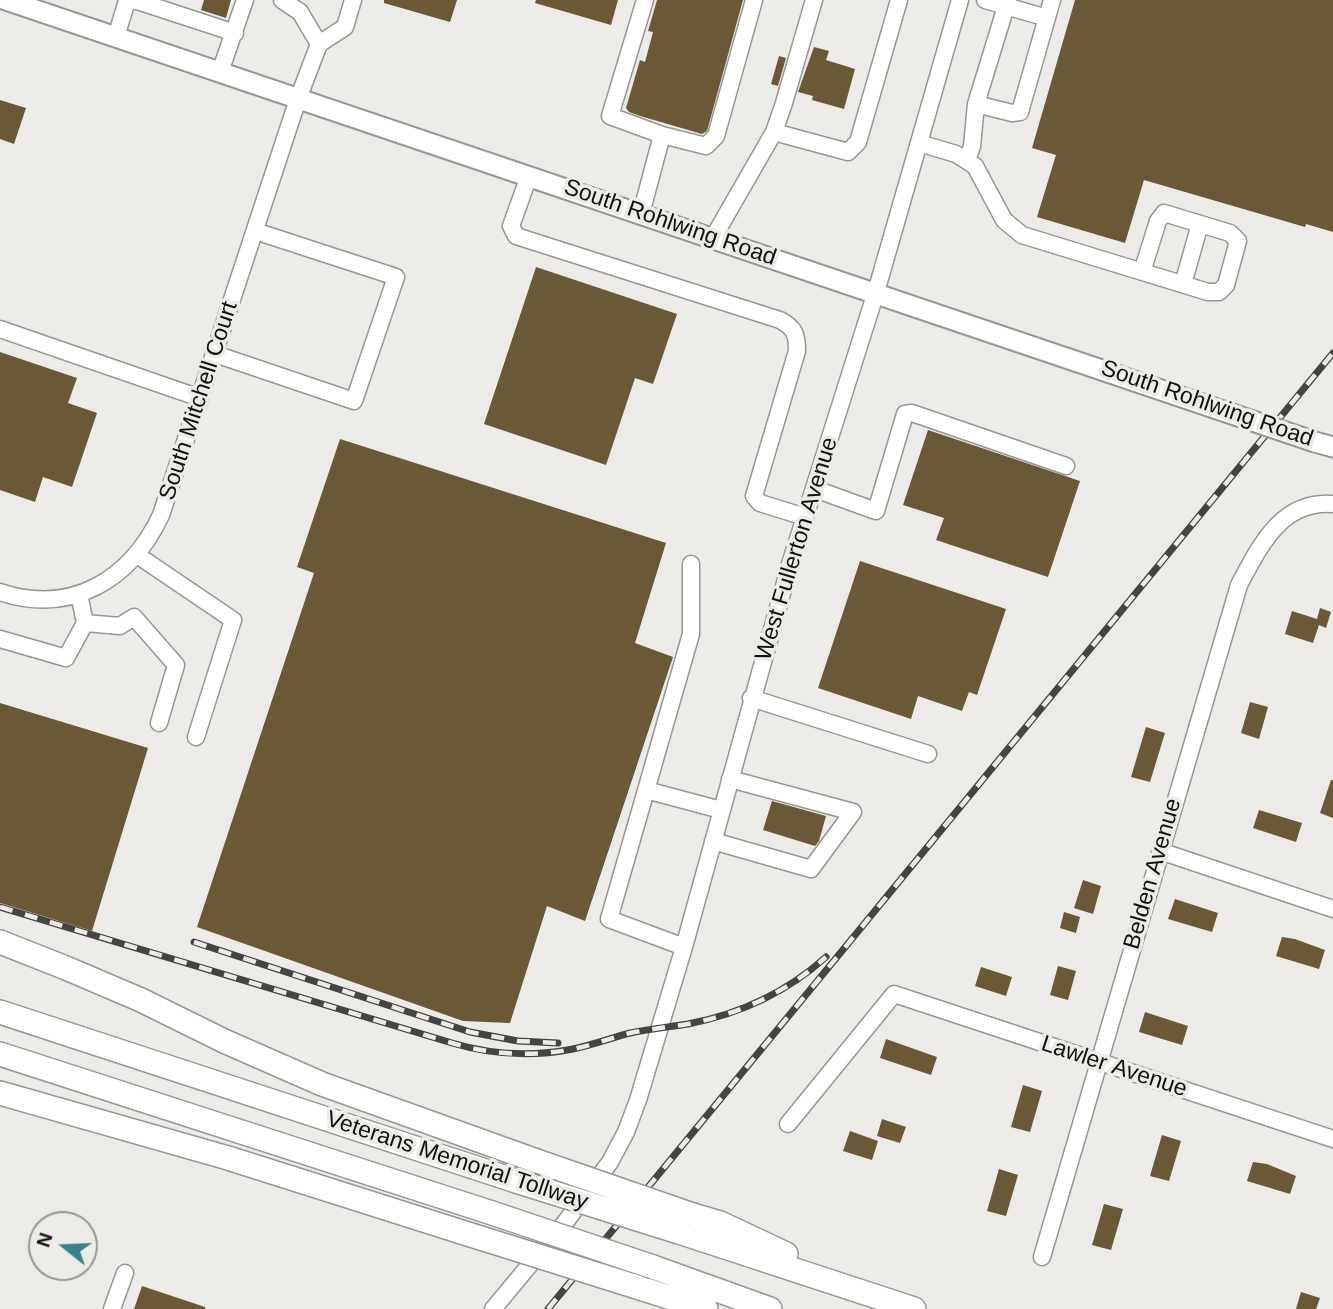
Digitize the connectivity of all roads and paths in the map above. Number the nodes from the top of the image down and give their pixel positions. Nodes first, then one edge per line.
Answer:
1 (6, 0) edge
2 (134, 0) edge
3 (245, 0) edge
4 (282, 0) edge
5 (353, 0) edge
6 (645, 0) edge
7 (754, 0) edge
8 (814, 0) edge
9 (899, 0) edge
10 (960, 0) edge
11 (985, 0) edge
12 (1052, 0) edge
13 (1007, 3) edge
14 (39, 5) edge
15 (1047, 18) junction
16 (235, 33) junction
17 (116, 37) junction
18 (319, 44) junction
19 (220, 72) junction
20 (298, 99) junction
21 (976, 104) junction
22 (774, 132) junction
23 (662, 135) junction
24 (919, 143) junction
25 (967, 161) junction
26 (529, 176) junction
27 (641, 214) junction
28 (1200, 224) junction
29 (255, 231) junction
30 (713, 238) junction
31 (1142, 272) junction
32 (1183, 284) junction
33 (876, 292) junction
34 (0, 329) edge
35 (215, 354) junction
36 (200, 398) junction
37 (1324, 444) edge
38 (1066, 466) dead end
39 (815, 489) junction
40 (1333, 504) edge
41 (805, 517) junction
42 (137, 555) junction
43 (691, 564) dead end
44 (0, 593) edge
45 (79, 594) junction
46 (85, 623) junction
47 (0, 639) edge
48 (751, 698) junction
49 (159, 723) dead end
50 (196, 737) dead end
51 (928, 754) dead end
52 (730, 779) junction
53 (646, 790) junction
54 (721, 810) junction
55 (713, 841) junction
56 (1160, 851) junction
57 (1333, 909) edge
58 (0, 942) edge
59 (684, 947) junction
60 (0, 1012) edge
61 (0, 1054) edge
62 (1099, 1062) junction
63 (0, 1093) edge
64 (788, 1124) dead end
65 (1333, 1139) edge
66 (686, 1223) junction
67 (1042, 1257) dead end
68 (125, 1273) dead end
69 (112, 1309) edge
70 (492, 1309) edge
71 (706, 1309) edge
72 (770, 1309) edge
73 (914, 1309) edge

1 - 14 main road, South Rohlwing Road
2 - 16 street
2 - 17 street
3 - 16 street
4 - 18 street
5 - 18 street
6 - 23 street
7 - 23 street
8 - 22 street
9 - 22 street
10 - 24 street, West Fullerton Avenue
11 - 13 street
12 - 15 street
13 - 15 street
13 - 21 street
14 - 17 main road, South Rohlwing Road
15 - 21 street
16 - 19 street
17 - 19 main road, South Rohlwing Road
18 - 20 street, South Mitchell Court
19 - 20 main road, South Rohlwing Road
20 - 26 main road, South Rohlwing Road
20 - 29 street, South Mitchell Court
21 - 25 street
22 - 30 street
23 - 27 street
24 - 25 street
24 - 33 street, West Fullerton Avenue
25 - 31 street
26 - 27 main road, South Rohlwing Road
26 - 41 street
27 - 30 main road, South Rohlwing Road
28 - 31 street
28 - 32 street
28 - 32 street
29 - 35 street, South Mitchell Court
29 - 35 street
30 - 33 main road, South Rohlwing Road
31 - 32 street
33 - 37 main road, South Rohlwing Road, bridge
33 - 39 street, West Fullerton Avenue
34 - 36 street
35 - 36 street, South Mitchell Court
36 - 42 street, South Mitchell Court
38 - 39 street
39 - 41 street, West Fullerton Avenue
40 - 56 street, Belden Avenue
41 - 48 street, West Fullerton Avenue
42 - 45 street, South Mitchell Court
42 - 50 street
43 - 53 street
44 - 45 street, South Mitchell Court
45 - 46 street
46 - 47 street
46 - 49 street
48 - 51 street
48 - 52 street, West Fullerton Avenue
52 - 54 street, West Fullerton Avenue
52 - 55 street
53 - 54 street
53 - 59 street
54 - 55 street, West Fullerton Avenue
55 - 59 street, West Fullerton Avenue
56 - 57 street
56 - 62 street, Belden Avenue
58 - 66 highway, bridge
59 - 70 street, West Fullerton Avenue
60 - 66 highway, Veterans Memorial Tollway, bridge
61 - 72 highway, Veterans Memorial Tollway, bridge
62 - 64 street, Lawler Avenue
62 - 65 street, Lawler Avenue
62 - 67 street, Belden Avenue
63 - 71 highway, bridge
66 - 73 highway, Veterans Memorial Tollway
68 - 69 street

